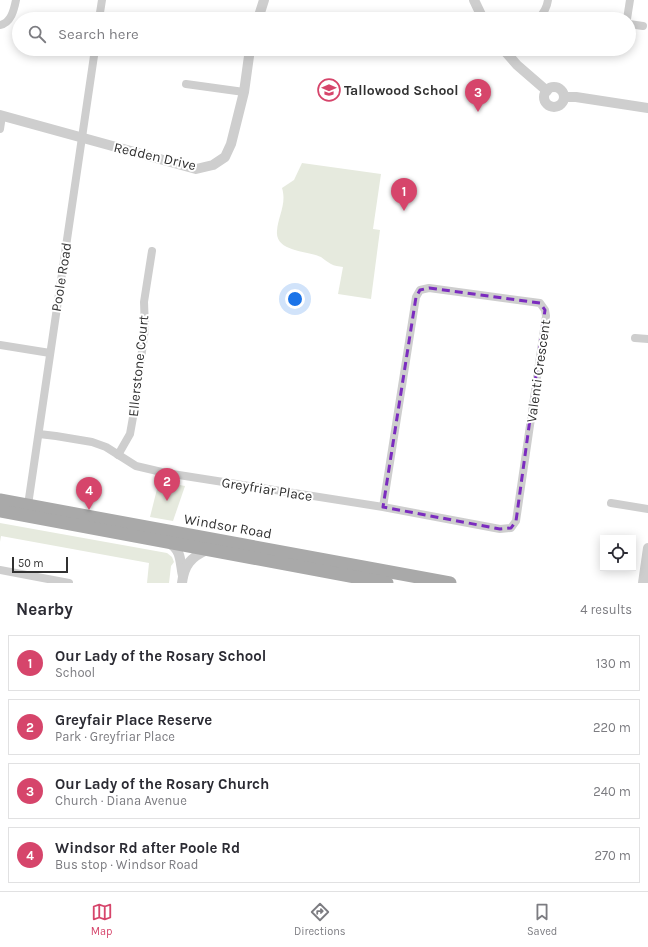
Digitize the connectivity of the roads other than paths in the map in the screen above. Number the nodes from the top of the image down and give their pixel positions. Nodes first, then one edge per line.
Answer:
1 (16, 0) edge
2 (102, 0) edge
3 (264, 0) edge
4 (474, 0) edge
5 (548, 0) edge
6 (630, 0) edge
7 (13, 12) edge
8 (100, 12) edge
9 (260, 12) edge
10 (480, 12) edge
11 (544, 12) edge
12 (628, 12) edge
13 (12, 15) edge
14 (0, 24) edge
15 (636, 25) edge
16 (643, 26) dead end
17 (94, 56) edge
18 (249, 56) edge
19 (509, 56) edge
20 (186, 84) dead end
21 (547, 91) junction
22 (244, 92) junction
23 (564, 97) junction
24 (648, 108) edge
25 (1, 116) edge
26 (0, 129) edge
27 (82, 138) junction
28 (152, 251) dead end
29 (635, 338) dead end
30 (648, 339) edge
31 (0, 345) edge
32 (50, 352) junction
33 (39, 434) junction
34 (118, 455) junction
35 (0, 500) edge
36 (611, 503) dead end
37 (28, 505) junction
38 (383, 507) junction
39 (648, 509) edge
40 (0, 511) edge
41 (500, 529) joint
42 (169, 543) junction
43 (648, 548) edge
44 (207, 550) junction
45 (0, 570) edge
46 (182, 579) edge
47 (69, 583) edge
48 (387, 583) edge
49 (450, 583) edge
50 (643, 583) edge

1 - 7 street
2 - 8 street
3 - 9 street
4 - 10 street
5 - 11 street
6 - 12 street
13 - 14 street
15 - 16 street
17 - 27 street, Poole Road
18 - 22 street, Redden Drive
19 - 21 street
20 - 22 street
21 - 23 street
21 - 23 street
22 - 27 street, Redden Drive
23 - 24 street
25 - 26 street
25 - 27 street, Redden Drive
27 - 32 street, Poole Road
28 - 34 street, Ellerstone Court
29 - 30 street
31 - 32 street
32 - 33 street, Poole Road
33 - 34 street, Greyfriar Place
33 - 37 street, Poole Road
34 - 38 street, Greyfriar Place
35 - 37 main road, Windsor Road
36 - 39 street
37 - 49 main road, Windsor Road
38 - 41 street, Greyfriar Place
38 - 41 street, Valenti Crescent
40 - 42 main road, Windsor Road
42 - 44 main road, Windsor Road
42 - 46 street
43 - 50 street
44 - 46 street
44 - 48 main road, Windsor Road
45 - 47 street

